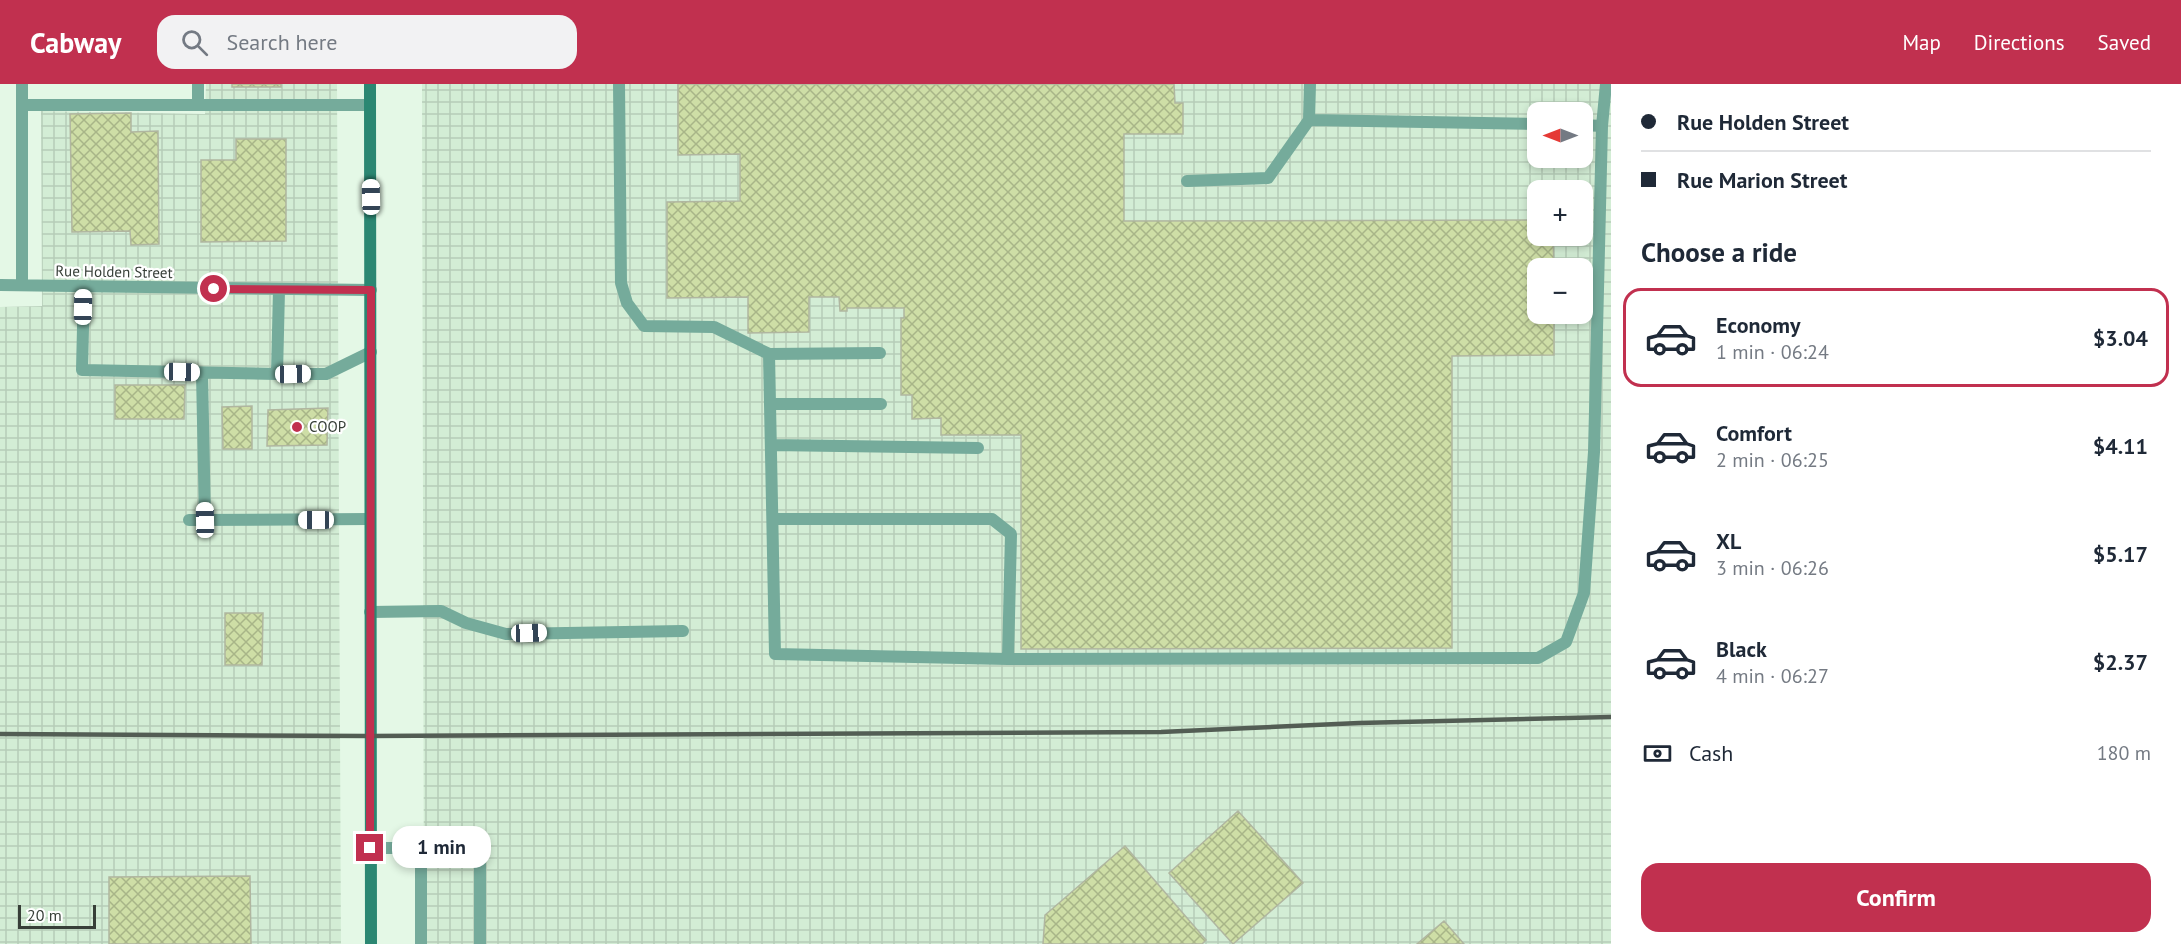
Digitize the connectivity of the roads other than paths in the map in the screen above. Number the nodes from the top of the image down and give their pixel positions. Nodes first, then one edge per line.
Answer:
1 (22, 84) edge
2 (198, 84) edge
3 (370, 84) edge
4 (619, 84) edge
5 (1310, 84) edge
6 (1606, 84) edge
7 (22, 105) junction
8 (198, 105) junction
9 (370, 105) junction
10 (1309, 120) junction
11 (1527, 124) edge
12 (1593, 126) edge
13 (1602, 126) junction
14 (1187, 181) dead end
15 (0, 285) edge
16 (22, 285) junction
17 (84, 286) junction
18 (279, 290) junction
19 (371, 290) junction
20 (371, 352) junction
21 (880, 353) dead end
22 (769, 354) junction
23 (202, 373) junction
24 (277, 374) junction
25 (771, 404) junction
26 (880, 404) dead end
27 (772, 445) junction
28 (978, 448) dead end
29 (370, 519) junction
30 (774, 519) junction
31 (189, 520) dead end
32 (205, 520) junction
33 (370, 612) junction
34 (683, 631) dead end
35 (1008, 659) junction
36 (370, 848) junction
37 (421, 848) junction
38 (371, 944) edge
39 (421, 944) edge
40 (480, 944) edge

1 - 7 street
2 - 8 street
3 - 9 main road
4 - 22 street
5 - 10 street
6 - 13 street
7 - 8 street
7 - 16 street
8 - 9 street
9 - 19 main road
10 - 11 street
10 - 14 street
12 - 13 street
13 - 35 street
15 - 16 street, Rue Holden Street
16 - 17 street, Rue Holden Street
17 - 18 street, Rue Holden Street
17 - 23 street
18 - 19 street, Rue Holden Street
18 - 24 street
19 - 20 main road
20 - 24 street
20 - 29 main road
21 - 22 street
22 - 25 street
23 - 24 street
23 - 32 street
25 - 26 street
25 - 27 street
27 - 28 street
27 - 30 street
29 - 32 street
29 - 33 main road
30 - 35 street
30 - 35 street
31 - 32 street
33 - 34 street
33 - 36 main road
36 - 37 street
36 - 38 main road
37 - 39 street
37 - 40 street

